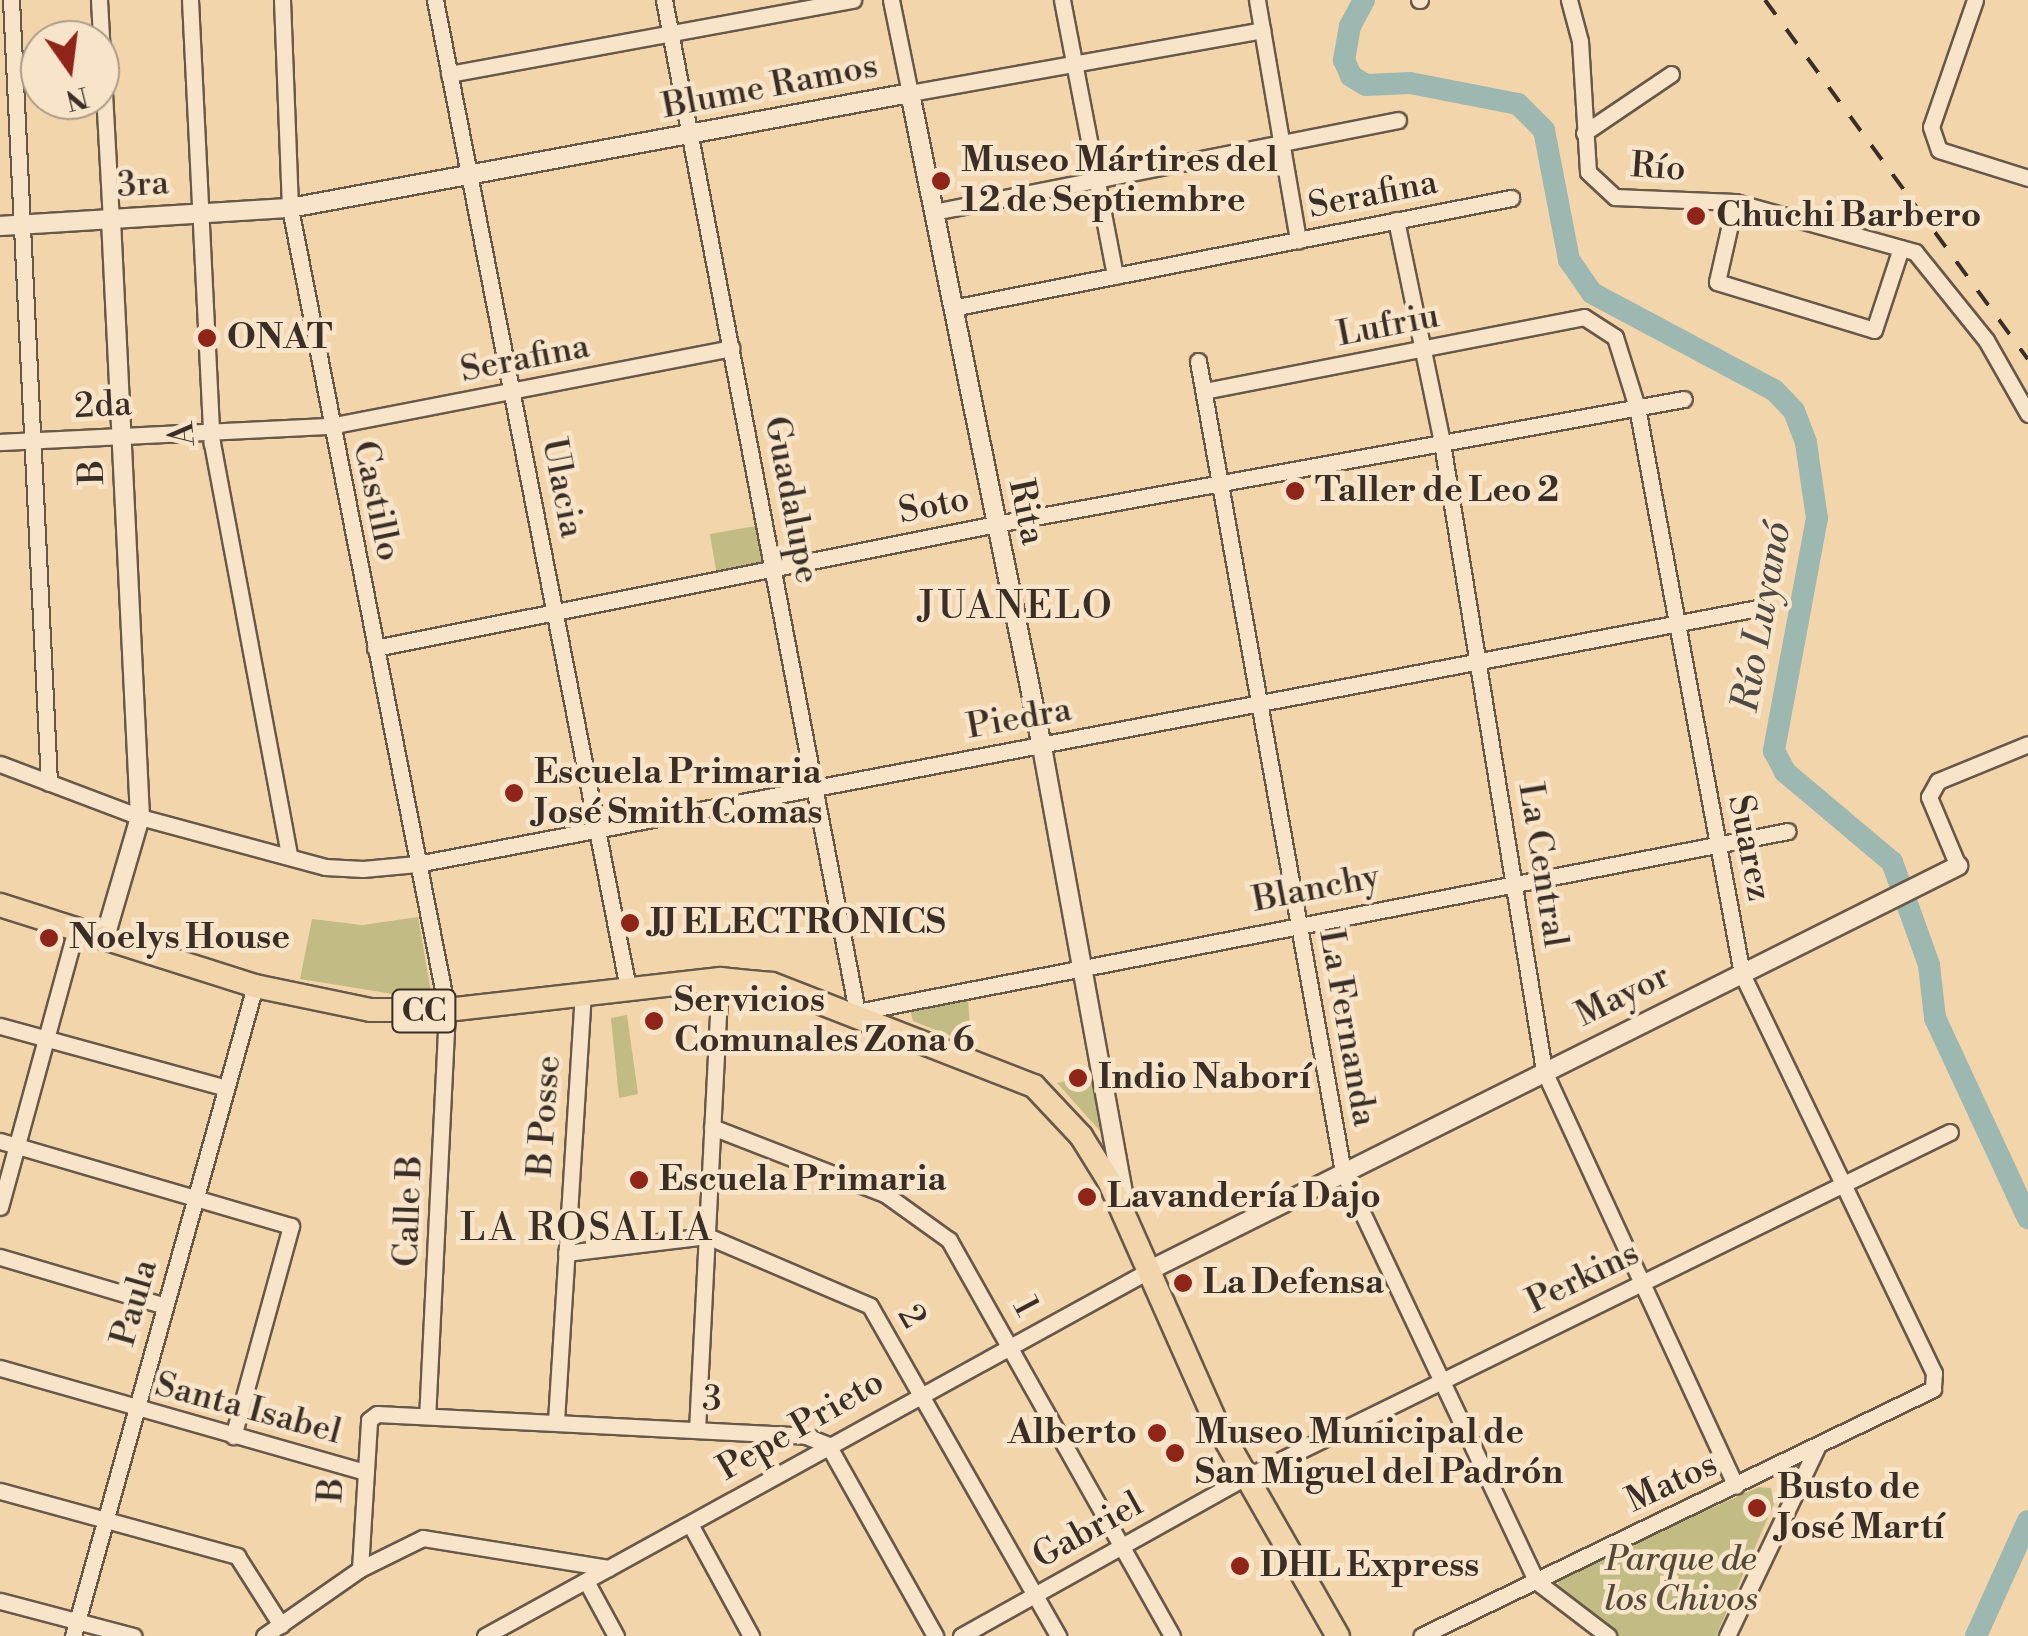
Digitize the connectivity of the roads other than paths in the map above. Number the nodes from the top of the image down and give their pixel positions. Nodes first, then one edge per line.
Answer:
1 (10, 0) edge
2 (99, 0) edge
3 (190, 0) edge
4 (282, 0) edge
5 (435, 0) edge
6 (664, 0) edge
7 (853, 0) edge
8 (891, 0) edge
9 (1062, 0) edge
10 (1257, 0) edge
11 (1569, 0) edge
12 (1975, 0) edge
13 (1262, 30) junction
14 (670, 34) junction
15 (1074, 63) junction
16 (450, 74) junction
17 (1671, 74) dead end
18 (910, 93) junction
19 (1398, 120) dead end
20 (1584, 133) junction
21 (691, 135) junction
22 (1280, 143) junction
23 (470, 176) junction
24 (2028, 178) edge
25 (1096, 180) junction
26 (1511, 198) dead end
27 (1736, 202) junction
28 (290, 208) junction
29 (934, 212) junction
30 (204, 213) junction
31 (111, 219) junction
32 (1396, 220) junction
33 (23, 224) junction
34 (0, 226) edge
35 (1298, 240) junction
36 (1901, 248) junction
37 (1116, 276) junction
38 (952, 308) junction
39 (1584, 318) joint
40 (731, 348) junction
41 (1422, 350) junction
42 (1198, 360) dead end
43 (1204, 392) junction
44 (514, 393) junction
45 (1684, 400) dead end
46 (1637, 408) junction
47 (2028, 414) edge
48 (330, 426) junction
49 (212, 432) junction
50 (124, 435) junction
51 (31, 440) junction
52 (0, 442) edge
53 (1442, 443) junction
54 (1219, 484) junction
55 (996, 524) junction
56 (774, 568) junction
57 (1758, 608) dead end
58 (556, 612) junction
59 (1678, 623) junction
60 (375, 648) junction
61 (1478, 662) junction
62 (1258, 705) junction
63 (2028, 744) edge
64 (1042, 747) junction
65 (0, 764) edge
66 (49, 783) junction
67 (816, 787) junction
68 (140, 816) junction
69 (596, 827) junction
70 (1788, 831) dead end
71 (1717, 846) junction
72 (290, 856) junction
73 (417, 864) junction
74 (1958, 866) joint
75 (1515, 882) junction
76 (0, 905) edge
77 (1298, 923) junction
78 (76, 930) junction
79 (104, 937) junction
80 (1083, 963) junction
81 (1742, 974) junction
82 (720, 979) junction
83 (254, 986) junction
84 (628, 988) junction
85 (583, 994) junction
86 (447, 1010) junction
87 (857, 1012) junction
88 (0, 1026) edge
89 (46, 1040) junction
90 (1544, 1071) junction
91 (226, 1088) junction
92 (712, 1127) junction
93 (1950, 1132) dead end
94 (0, 1141) edge
95 (17, 1146) junction
96 (1343, 1172) junction
97 (1843, 1183) junction
98 (196, 1194) junction
99 (0, 1207) edge
100 (1126, 1215) junction
101 (707, 1236) junction
102 (566, 1253) junction
103 (0, 1257) edge
104 (1148, 1271) junction
105 (1642, 1282) junction
106 (165, 1306) junction
107 (1010, 1342) junction
108 (0, 1368) edge
109 (1934, 1373) joint
110 (1443, 1380) junction
111 (920, 1393) junction
112 (136, 1409) junction
113 (427, 1413) junction
114 (372, 1416) joint
115 (556, 1421) junction
116 (698, 1430) junction
117 (233, 1436) junction
118 (828, 1445) junction
119 (1817, 1447) junction
120 (1768, 1471) junction
121 (365, 1472) junction
122 (1244, 1478) junction
123 (1736, 1486) junction
124 (0, 1490) edge
125 (1788, 1507) junction
126 (105, 1520) junction
127 (690, 1524) junction
128 (1122, 1547) junction
129 (610, 1568) junction
130 (360, 1569) junction
131 (586, 1581) junction
132 (1536, 1582) junction
133 (1034, 1595) junction
134 (0, 1600) edge
135 (281, 1625) junction
136 (75, 1628) edge
137 (133, 1636) edge
138 (264, 1636) edge
139 (485, 1636) edge
140 (616, 1636) edge
141 (750, 1636) edge
142 (935, 1636) edge
143 (962, 1636) edge
144 (1058, 1636) edge
145 (1172, 1636) edge
146 (1338, 1636) edge
147 (1422, 1636) edge
148 (1608, 1636) edge
149 (1727, 1636) edge

1 - 33 street
2 - 31 street, B
3 - 30 street, A
4 - 28 street, Castillo
5 - 16 street, Ulacia
6 - 14 street, Guadalupe
7 - 14 street
8 - 18 street, Rita
9 - 15 street
10 - 13 street
11 - 20 street, Río
12 - 24 street
13 - 15 street, Blume Ramos
13 - 22 street
14 - 16 street
14 - 21 street, Guadalupe
15 - 18 street, Blume Ramos
15 - 25 street
16 - 23 street, Ulacia
17 - 20 street
18 - 21 street, Blume Ramos
18 - 29 street, Rita
19 - 22 street
20 - 27 street, Río
21 - 23 street, Blume Ramos
21 - 40 street, Guadalupe
22 - 25 street
22 - 35 street
23 - 28 street, Blume Ramos
23 - 44 street, Ulacia
25 - 29 street
25 - 37 street
26 - 32 street, Serafina
27 - 36 street, Río
27 - 36 street
28 - 30 street, 3ra
28 - 48 street, Castillo
29 - 38 street, Rita
30 - 31 street, 3ra
30 - 49 street, A
31 - 33 street, 3ra
31 - 50 street, B
32 - 35 street, Serafina
32 - 41 street, La Central
33 - 34 street, 3ra
33 - 51 street
35 - 37 street, Serafina
36 - 47 street
37 - 38 street, Serafina
38 - 55 street, Rita
39 - 41 street, Lufriu
39 - 46 street, Suarez
40 - 44 street, Serafina
40 - 56 street, Guadalupe
41 - 43 street, Lufriu
41 - 53 street, La Central
42 - 43 street, La Fernanda
43 - 54 street, La Fernanda
44 - 48 street, Serafina
44 - 58 street, Ulacia
45 - 46 street, Soto
46 - 53 street, Soto
46 - 59 street, Suarez
48 - 49 street, 2da
48 - 60 street, Castillo
49 - 50 street, 2da
49 - 72 street, A
50 - 51 street, 2da
50 - 68 street, B
51 - 52 street, 2da
51 - 66 street
53 - 54 street, Soto
53 - 61 street, La Central
54 - 55 street, Soto
54 - 62 street, La Fernanda
55 - 56 street, Soto
55 - 64 street, Rita
56 - 58 street, Soto
56 - 67 street, Guadalupe
57 - 59 street, Piedra
58 - 60 street, Soto
58 - 69 street, Ulacia
59 - 61 street, Piedra
59 - 71 street, Suarez
60 - 73 street, Castillo
61 - 62 street, Piedra
61 - 75 street, La Central
62 - 64 street, Piedra
62 - 77 street, La Fernanda
63 - 74 street, Mayor
64 - 67 street, Piedra
64 - 80 street, Rita
65 - 66 street, Piedra
66 - 68 street, Piedra
67 - 69 street, Piedra
67 - 87 street, Guadalupe
68 - 72 street, Piedra
68 - 79 street, B
69 - 73 street, Piedra
69 - 84 street, Ulacia
70 - 71 street, Blanchy
71 - 75 street, Blanchy
71 - 81 street, Suarez
72 - 73 street, Piedra
73 - 86 street, Castillo
74 - 81 street, Mayor
75 - 77 street, Blanchy
75 - 90 street, La Central
76 - 78 main road, CC
77 - 80 street, Blanchy
77 - 96 street, La Fernanda
78 - 79 main road, CC
78 - 89 street
79 - 83 main road, CC
80 - 87 street, Blanchy
80 - 100 street, Rita
81 - 90 street, Mayor
81 - 97 street, Suarez
82 - 84 main road, CC
82 - 87 main road, CC
82 - 92 street
83 - 86 main road, CC
83 - 91 street, Paula
84 - 85 main road, CC
85 - 86 main road, CC
85 - 102 street, B Posse
86 - 113 street, Calle B
87 - 100 main road, CC
88 - 89 street
89 - 91 street
89 - 95 street
90 - 96 street, Mayor
90 - 105 street, La Central
91 - 98 street, Paula
92 - 101 street
92 - 107 street, 1
93 - 97 street, Perkins
94 - 95 street
95 - 98 street
95 - 99 street
96 - 104 street, Mayor
96 - 110 street, La Fernanda
97 - 105 street, Perkins
97 - 109 street, Suarez
98 - 106 street, Paula
98 - 117 street
100 - 104 main road, CC
101 - 102 street
101 - 111 street, 2
101 - 116 street
102 - 115 street, B Posse
103 - 106 street
104 - 107 street, Pepe Prieto
104 - 122 main road, CC
105 - 110 street, Perkins
105 - 123 street, La Central
106 - 112 street, Paula
107 - 111 street, Pepe Prieto
107 - 128 street, 1
108 - 112 street, Santa Isabel
109 - 119 street, Matos
110 - 122 street, Perkins
110 - 132 street, La Fernanda
111 - 118 street, Pepe Prieto
111 - 133 street, 2
112 - 117 street, Santa Isabel
112 - 126 street, Paula
113 - 114 street, 3
113 - 115 street, 3
114 - 121 street, B
115 - 116 street, 3
116 - 118 street, 3
117 - 121 street, Santa Isabel
118 - 127 street, Pepe Prieto
118 - 142 street
119 - 120 street, Matos
119 - 125 street
120 - 123 street, Matos
120 - 125 street
121 - 130 street, B
122 - 128 street, Gabriel
122 - 146 main road, CC
123 - 132 street, Matos
124 - 126 street
125 - 149 street
126 - 135 street
126 - 136 street, Paula
127 - 129 street, Pepe Prieto
127 - 141 street
128 - 133 street, Gabriel
128 - 145 street, 1
129 - 130 street
129 - 131 street, Pepe Prieto
130 - 135 street
131 - 139 street, Pepe Prieto
131 - 140 street
132 - 147 street, Matos
132 - 148 street, La Fernanda
133 - 143 street, Gabriel
133 - 144 street, 2
134 - 136 street
135 - 138 street
136 - 137 street

